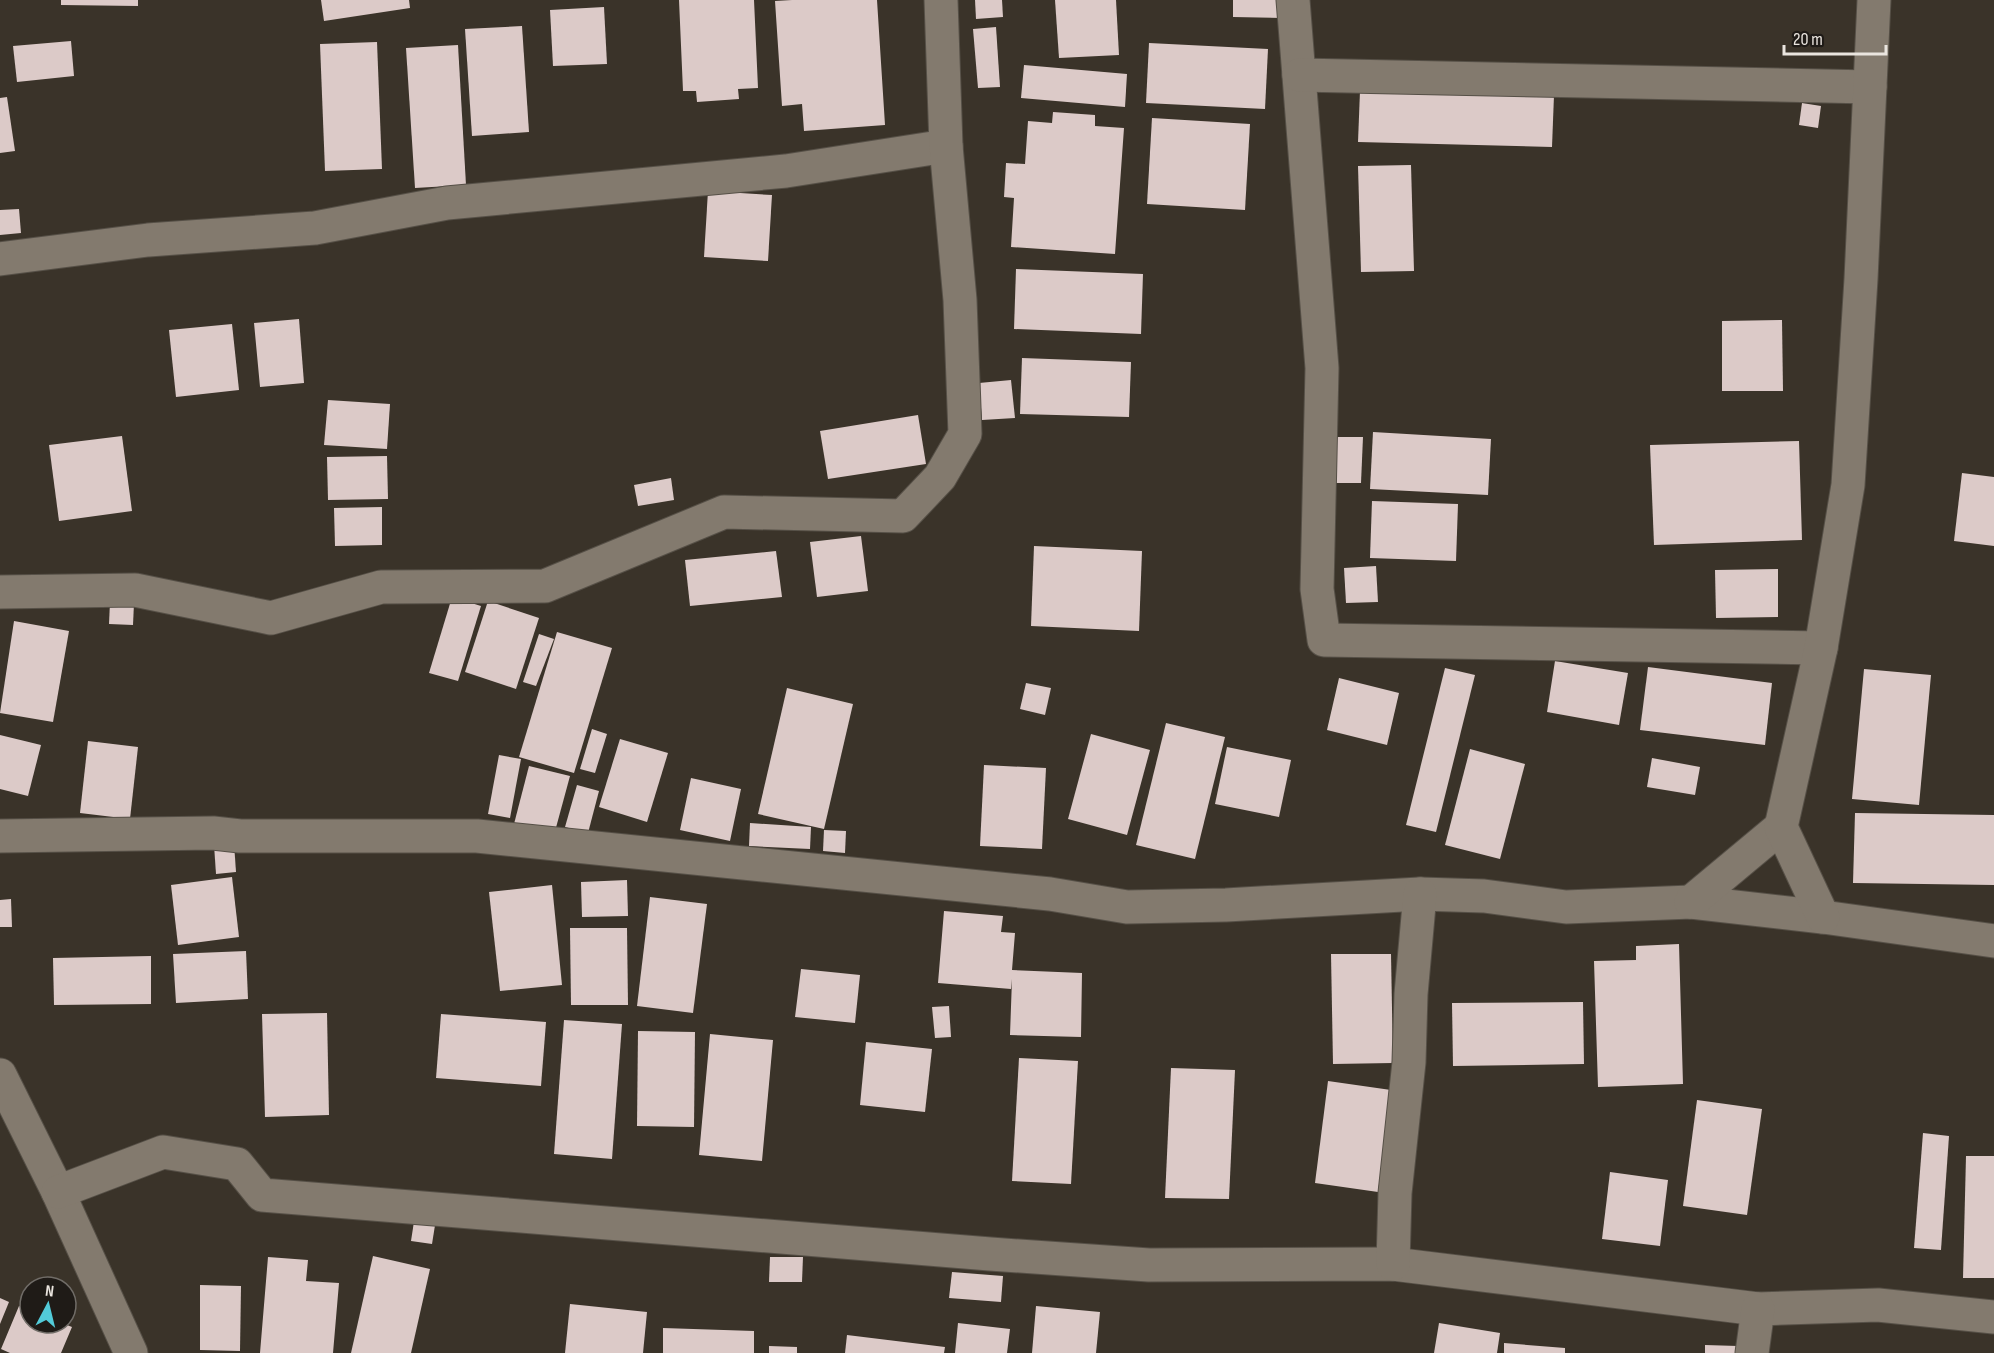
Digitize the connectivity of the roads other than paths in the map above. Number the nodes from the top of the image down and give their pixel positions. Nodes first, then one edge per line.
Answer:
1 (941, 0) edge
2 (1293, 0) edge
3 (1874, 0) edge
4 (1299, 75) junction
5 (1870, 87) junction
6 (946, 146) junction
7 (0, 259) edge
8 (0, 592) edge
9 (1821, 648) junction
10 (1781, 827) junction
11 (0, 836) edge
12 (1420, 894) junction
13 (1691, 902) junction
14 (1823, 917) junction
15 (1994, 941) edge
16 (0, 1076) edge
17 (58, 1192) junction
18 (1393, 1264) junction
19 (1758, 1309) junction
20 (1994, 1317) edge
21 (131, 1353) edge
22 (1752, 1353) edge

1 - 6 street
2 - 4 street
3 - 5 street
4 - 5 street
4 - 9 street
5 - 9 street
6 - 7 street
6 - 8 street
9 - 10 street
10 - 13 street
10 - 14 street
11 - 12 street
12 - 13 street
12 - 18 street
13 - 14 street
14 - 15 street
16 - 17 street
17 - 18 street
17 - 21 street
18 - 19 street
19 - 20 street
19 - 22 street

